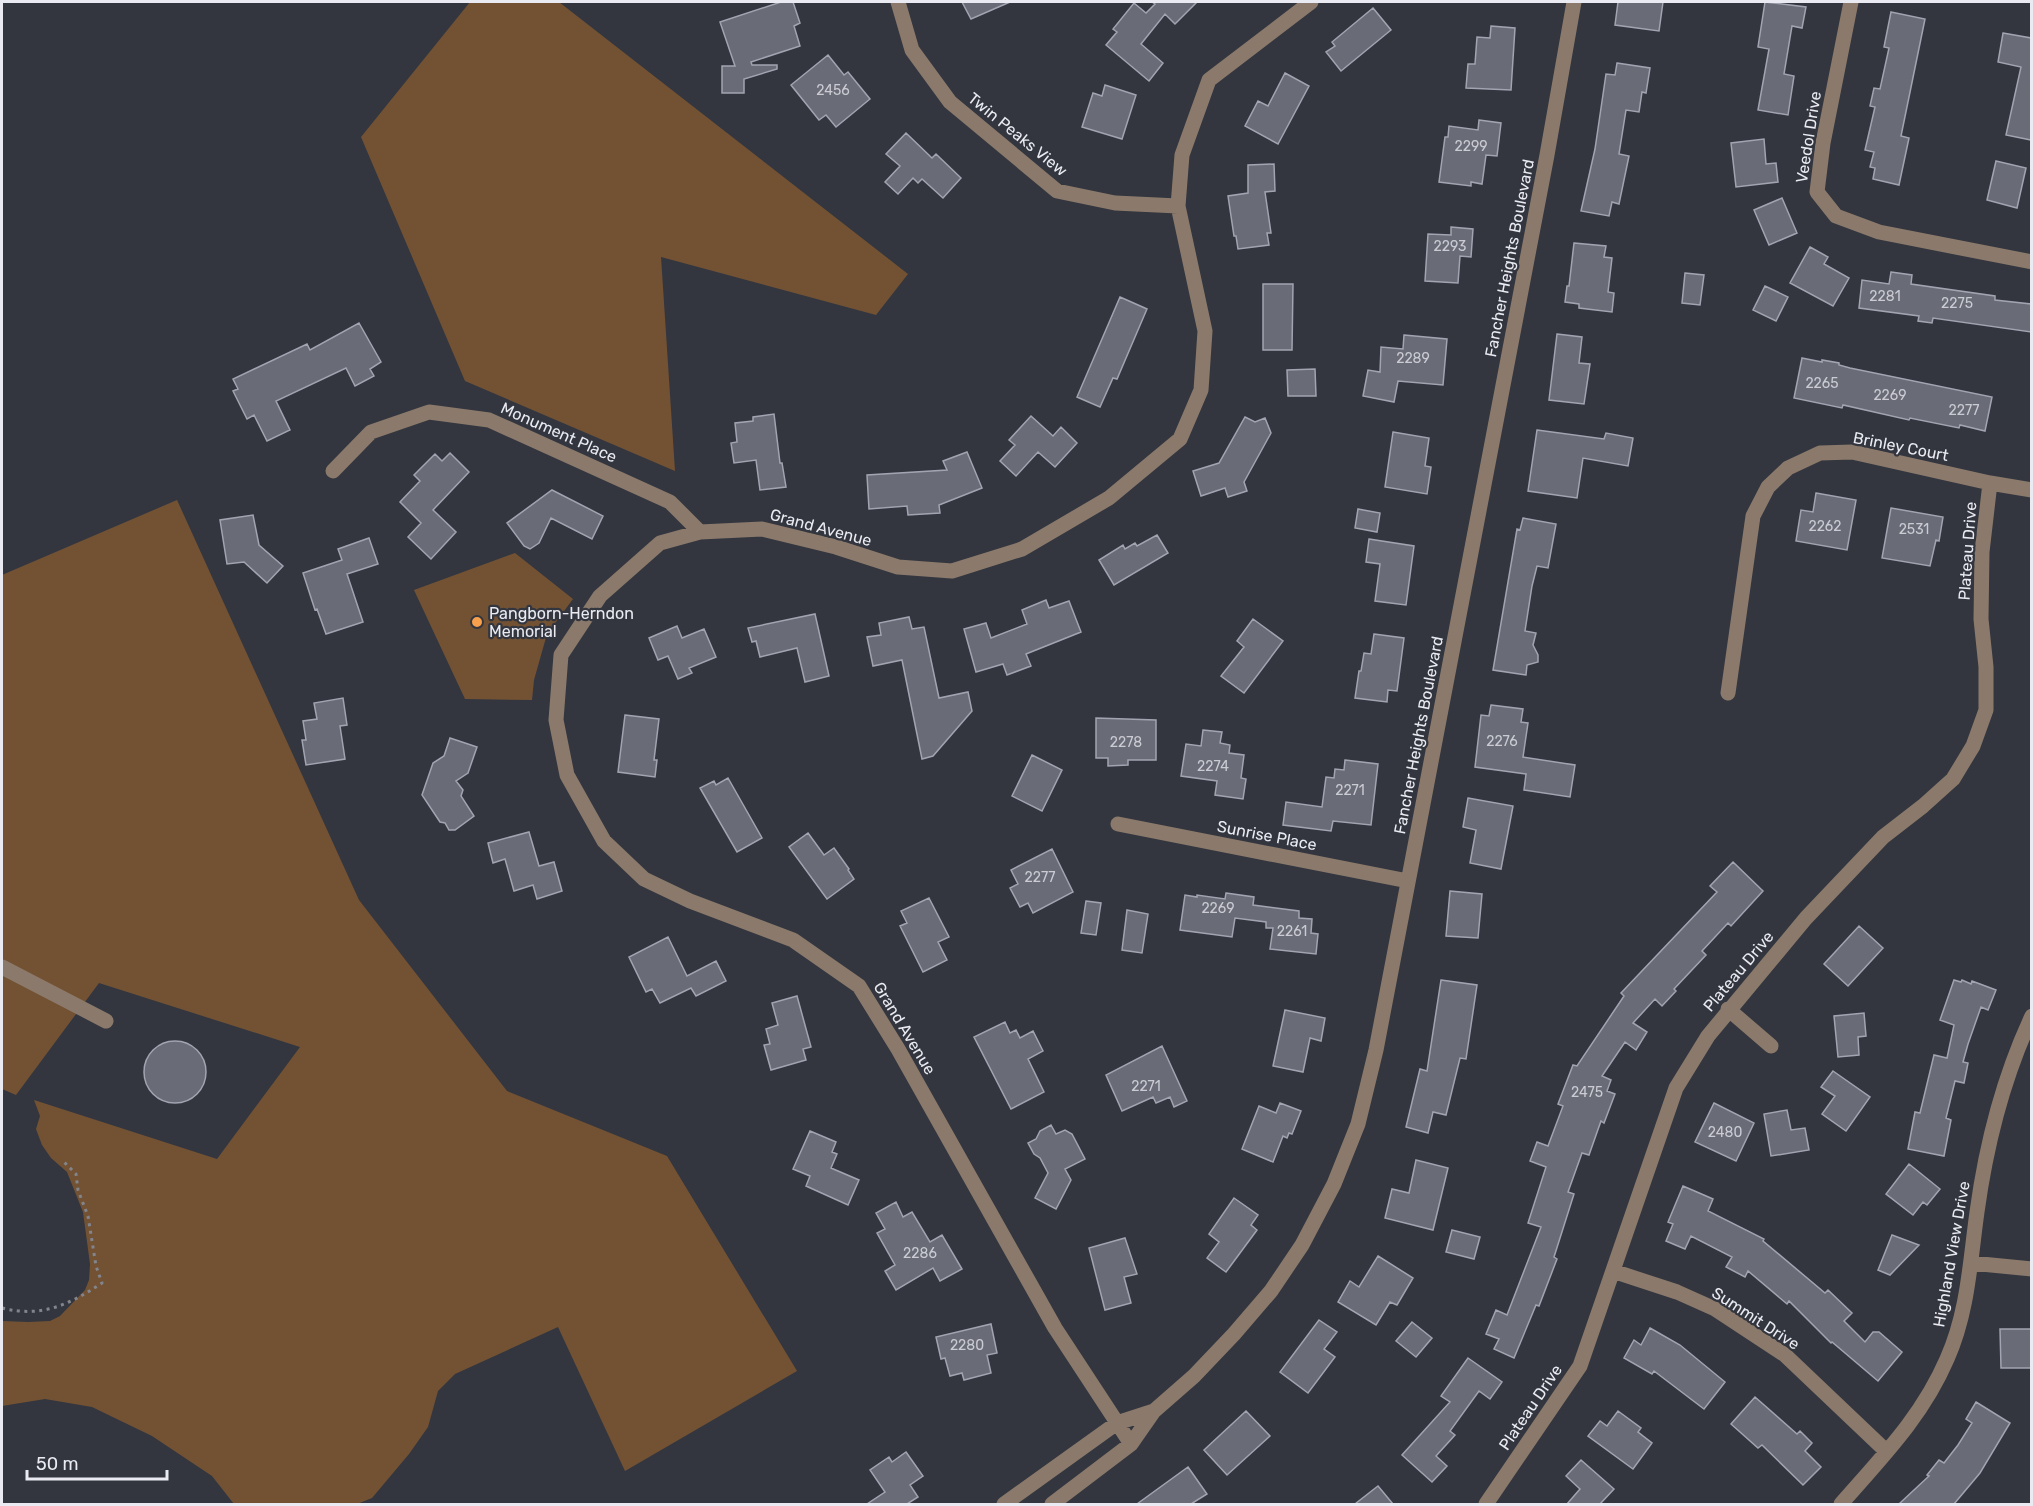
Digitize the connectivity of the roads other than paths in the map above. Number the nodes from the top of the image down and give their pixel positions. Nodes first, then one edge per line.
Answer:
1 (898, 2) edge
2 (1311, 2) edge
3 (1574, 2) edge
4 (1851, 2) edge
5 (1178, 206) junction
6 (2031, 262) edge
7 (333, 471) dead end
8 (1990, 483) junction
9 (2031, 490) edge
10 (700, 532) junction
11 (1728, 693) dead end
12 (1118, 824) dead end
13 (1408, 881) junction
14 (2, 967) edge
15 (1728, 1009) junction
16 (2031, 1016) edge
17 (106, 1021) dead end
18 (1771, 1046) dead end
19 (1971, 1263) junction
20 (2031, 1269) edge
21 (1612, 1271) junction
22 (1154, 1412) junction
23 (1117, 1423) junction
24 (1131, 1444) junction
25 (1886, 1451) junction
26 (1004, 1504) edge
27 (1052, 1504) edge
28 (1486, 1504) edge
29 (1841, 1504) edge

1 - 5 street, Twin Peaks View
2 - 5 street, Grand Avenue
3 - 13 street, Fancher Heights Boulevard
4 - 6 street, Veedol Drive
5 - 10 street, Grand Avenue
7 - 10 street, Monument Place
8 - 9 street, Brinley Court
8 - 11 street, Brinley Court
8 - 15 street, Plateau Drive
10 - 23 street, Grand Avenue
12 - 13 street, Sunrise Place
13 - 22 street, Fancher Heights Boulevard
14 - 17 street
15 - 18 street
15 - 21 street, Plateau Drive
16 - 19 street, Highland View Drive
19 - 20 street
19 - 25 street, Highland View Drive
21 - 25 street, Summit Drive
21 - 28 street, Plateau Drive
22 - 23 street, Fancher Heights Boulevard
22 - 24 street, Fancher Heights Boulevard
23 - 24 street, Grand Avenue
23 - 26 street, Fancher Heights Boulevard
24 - 27 street, Fancher Heights Boulevard
25 - 29 street, Highland View Drive

